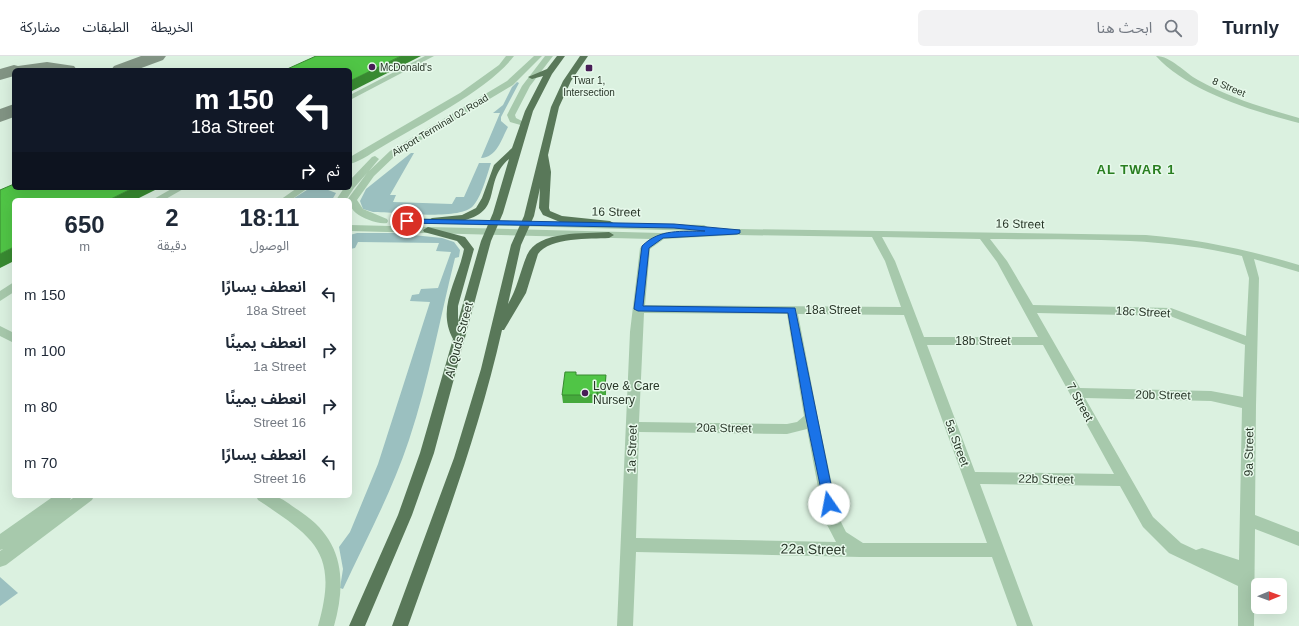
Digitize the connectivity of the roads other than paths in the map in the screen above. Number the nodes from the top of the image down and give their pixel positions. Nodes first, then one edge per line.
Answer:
1 (430, 56) edge
2 (510, 56) edge
3 (528, 56) edge
4 (538, 56) edge
5 (549, 56) edge
6 (561, 56) edge
7 (584, 56) edge
8 (1160, 56) edge
9 (549, 71) junction
10 (532, 77) junction
11 (352, 97) edge
12 (1299, 121) edge
13 (524, 124) junction
14 (517, 149) junction
15 (543, 154) junction
16 (352, 160) edge
17 (352, 183) edge
18 (176, 190) edge
19 (301, 190) edge
20 (161, 198) edge
21 (288, 198) edge
22 (352, 200) edge
23 (352, 202) edge
24 (352, 220) edge
25 (383, 221) junction
26 (430, 226) junction
27 (492, 227) junction
28 (352, 228) edge
29 (524, 228) junction
30 (364, 229) junction
31 (609, 229) junction
32 (352, 232) edge
33 (737, 232) junction
34 (879, 234) junction
35 (632, 235) junction
36 (661, 236) junction
37 (988, 236) junction
38 (645, 248) junction
39 (1247, 254) junction
40 (1261, 257) junction
41 (1299, 269) edge
42 (1254, 278) junction
43 (12, 288) edge
44 (0, 297) edge
45 (638, 309) junction
46 (1029, 309) junction
47 (792, 310) junction
48 (908, 311) junction
49 (0, 330) edge
50 (494, 337) junction
51 (12, 338) edge
52 (459, 339) junction
53 (919, 341) junction
54 (1047, 341) junction
55 (1252, 343) junction
56 (1075, 393) junction
57 (1249, 405) junction
58 (811, 418) junction
59 (632, 427) junction
60 (970, 478) junction
61 (1122, 480) junction
62 (62, 498) edge
63 (84, 498) edge
64 (266, 498) edge
65 (1248, 519) junction
66 (1299, 539) edge
67 (0, 543) edge
68 (628, 545) junction
69 (860, 550) junction
70 (997, 550) junction
71 (0, 560) edge
72 (1246, 576) junction
73 (326, 626) edge
74 (357, 626) edge
75 (400, 626) edge
76 (625, 626) edge
77 (1025, 626) edge
78 (1246, 626) edge

1 - 11 street
2 - 16 street, Airport Terminal 02 Road
3 - 17 street, Airport Terminal 02 Road
4 - 22 street, Airport Terminal 02 Road
5 - 10 street
6 - 9 main road, Al Quds Street
7 - 15 main road
8 - 12 street, 8 Street
9 - 10 main road
9 - 13 main road, Al Quds Street
10 - 13 street
13 - 14 main road, Al Quds Street
14 - 26 main road
14 - 27 main road, Al Quds Street
15 - 29 main road
15 - 31 main road
18 - 20 street
19 - 21 street
23 - 25 street
24 - 25 street
25 - 26 street
26 - 27 street
26 - 30 street
26 - 52 main road
27 - 29 street, 16 Street
27 - 52 main road, Al Quds Street
28 - 30 street
29 - 31 street, 16 Street
29 - 50 main road
30 - 32 street
31 - 33 street, 16 Street
31 - 35 street, 16 Street
31 - 50 main road
33 - 34 street, 16 Street
33 - 36 street, 16 Street
34 - 37 street, 16 Street
34 - 48 street, 5a Street
35 - 36 street, 16 Street
35 - 38 street
36 - 38 street
37 - 39 street, 16 Street
37 - 46 street, 7 Street
38 - 45 street, 1a Street
39 - 40 street, 16 Street
39 - 42 street, 9a Street
40 - 41 street, 16 Street
40 - 42 street, 9a Street
42 - 55 street, 9a Street
43 - 44 street
45 - 47 street, 18a Street
45 - 59 street, 1a Street
46 - 54 street, 7 Street
46 - 55 street, 18c Street
47 - 48 street, 18a Street
47 - 58 street
48 - 53 street, 5a Street
49 - 51 street
50 - 75 main road
52 - 74 main road, Al Quds Street
53 - 54 street, 18b Street
53 - 60 street, 5a Street
54 - 56 street, 7 Street
55 - 57 street, 9a Street
56 - 57 street, 20b Street
56 - 61 street, 7 Street
57 - 65 street, 9a Street
58 - 59 street, 20a Street
58 - 69 street
59 - 68 street, 1a Street
60 - 61 street, 22b Street
60 - 70 street, 5a Street
61 - 72 street, 7 Street
62 - 67 street
63 - 71 street
64 - 73 street
65 - 66 street
65 - 72 street, 9a Street
68 - 69 street, 22a Street
68 - 76 street, 1a Street
69 - 70 street, 22a Street
70 - 77 street, 5a Street
72 - 78 street, 9a Street

